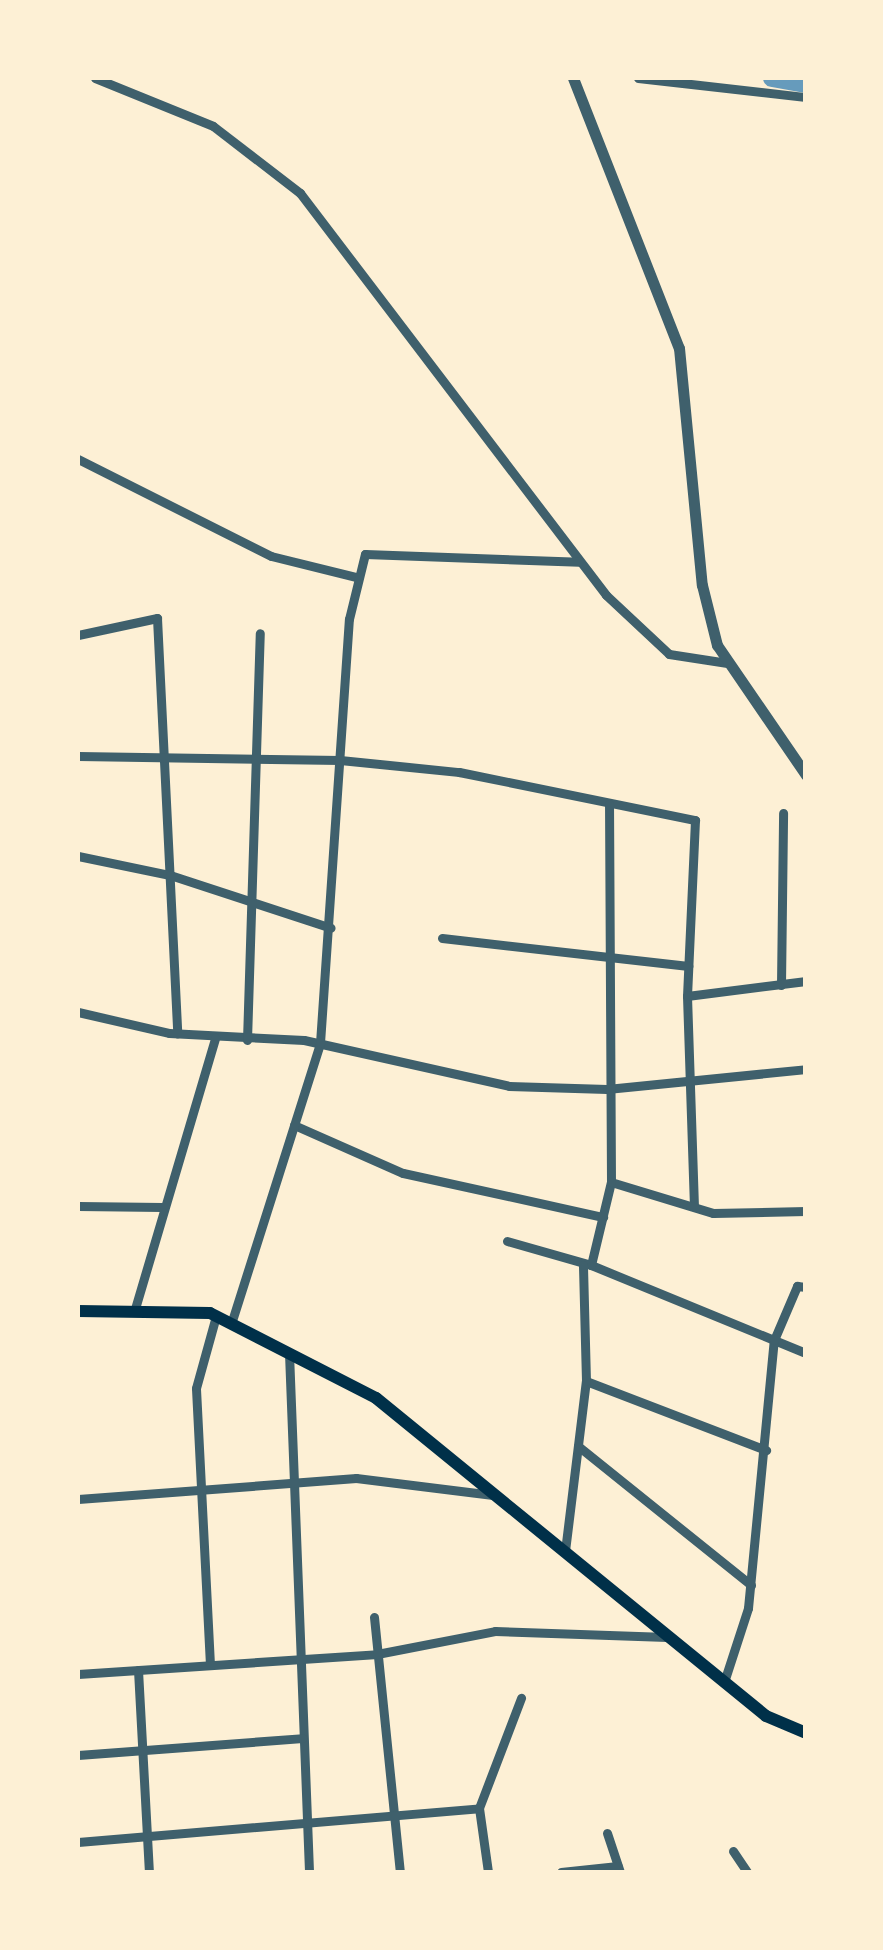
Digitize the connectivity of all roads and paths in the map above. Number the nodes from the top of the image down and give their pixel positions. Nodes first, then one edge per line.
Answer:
1 (95, 78) edge
2 (574, 78) edge
3 (638, 78) edge
4 (806, 97) edge
5 (78, 458) edge
6 (579, 562) junction
7 (356, 577) junction
8 (260, 633) dead end
9 (78, 635) edge
10 (727, 663) junction
11 (78, 756) edge
12 (164, 756) junction
13 (254, 757) junction
14 (340, 760) junction
15 (806, 774) edge
16 (610, 804) junction
17 (783, 813) dead end
18 (78, 856) edge
19 (170, 875) junction
20 (248, 904) junction
21 (331, 928) junction
22 (442, 938) dead end
23 (606, 960) junction
24 (688, 966) junction
25 (806, 980) edge
26 (781, 986) junction
27 (687, 996) junction
28 (78, 1012) edge
29 (178, 1034) junction
30 (215, 1038) junction
31 (247, 1040) junction
32 (320, 1043) junction
33 (806, 1069) edge
34 (692, 1082) junction
35 (607, 1089) junction
36 (294, 1126) junction
37 (611, 1182) junction
38 (694, 1204) junction
39 (78, 1206) edge
40 (162, 1206) junction
41 (806, 1211) edge
42 (603, 1216) junction
43 (507, 1241) dead end
44 (587, 1265) junction
45 (806, 1287) edge
46 (78, 1311) edge
47 (134, 1312) junction
48 (216, 1316) junction
49 (231, 1324) junction
50 (774, 1340) junction
51 (806, 1353) edge
52 (288, 1354) junction
53 (586, 1381) junction
54 (578, 1446) junction
55 (766, 1450) junction
56 (293, 1484) junction
57 (203, 1490) junction
58 (496, 1495) junction
59 (78, 1499) edge
60 (565, 1551) junction
61 (751, 1585) junction
62 (374, 1617) dead end
63 (670, 1638) junction
64 (378, 1654) junction
65 (298, 1659) junction
66 (210, 1665) junction
67 (138, 1670) junction
68 (78, 1674) edge
69 (724, 1682) junction
70 (522, 1698) dead end
71 (806, 1733) edge
72 (302, 1738) junction
73 (142, 1750) junction
74 (78, 1755) edge
75 (480, 1808) junction
76 (394, 1817) junction
77 (307, 1824) junction
78 (607, 1832) dead end
79 (146, 1836) junction
80 (78, 1842) edge
81 (732, 1851) dead end
82 (619, 1869) edge
83 (149, 1872) edge
84 (310, 1872) edge
85 (400, 1872) edge
86 (488, 1872) edge
87 (560, 1872) edge
88 (746, 1872) edge

1 - 6 street
2 - 10 street
3 - 4 street
5 - 7 street
6 - 7 street
6 - 10 street
7 - 14 street
8 - 13 street
9 - 12 street
10 - 15 street
11 - 12 street
12 - 13 street
12 - 19 street
13 - 14 street
13 - 20 street
14 - 16 street
14 - 21 street
16 - 23 street
16 - 24 street
17 - 26 street
18 - 19 street
19 - 20 street
19 - 29 street
20 - 21 street
20 - 31 street
21 - 32 street
22 - 23 street
23 - 24 street
23 - 35 street
24 - 27 street
25 - 26 street
26 - 27 street
27 - 34 street
28 - 29 street
29 - 30 street
30 - 31 street
30 - 40 street
31 - 32 street
32 - 35 street
32 - 36 street
33 - 34 street
34 - 35 street
34 - 38 street
35 - 37 street
36 - 42 street
36 - 49 street
37 - 38 street
37 - 42 street
38 - 41 street
39 - 40 street
40 - 47 street
42 - 44 street
43 - 44 street
44 - 50 street
44 - 53 street
45 - 50 street
46 - 47 main road
47 - 48 main road
48 - 49 main road
48 - 57 street
49 - 52 main road
50 - 51 street
50 - 55 street
52 - 56 street
52 - 58 main road
53 - 54 street
53 - 55 street
54 - 60 street
54 - 61 street
55 - 61 street
56 - 57 street
56 - 58 street
56 - 65 street
57 - 59 street
57 - 66 street
58 - 60 main road
60 - 63 main road
61 - 69 street
62 - 64 street
63 - 64 street
63 - 69 main road
64 - 65 street
64 - 76 street
65 - 66 street
65 - 72 street
66 - 67 street
67 - 68 street
67 - 73 street
69 - 71 main road
70 - 75 street
72 - 73 street
72 - 77 street
73 - 74 street
73 - 79 street
75 - 76 street
75 - 86 street
76 - 77 street
76 - 85 street
77 - 79 street
77 - 84 street
78 - 82 street
79 - 80 street
79 - 83 street
81 - 88 street
82 - 87 street

